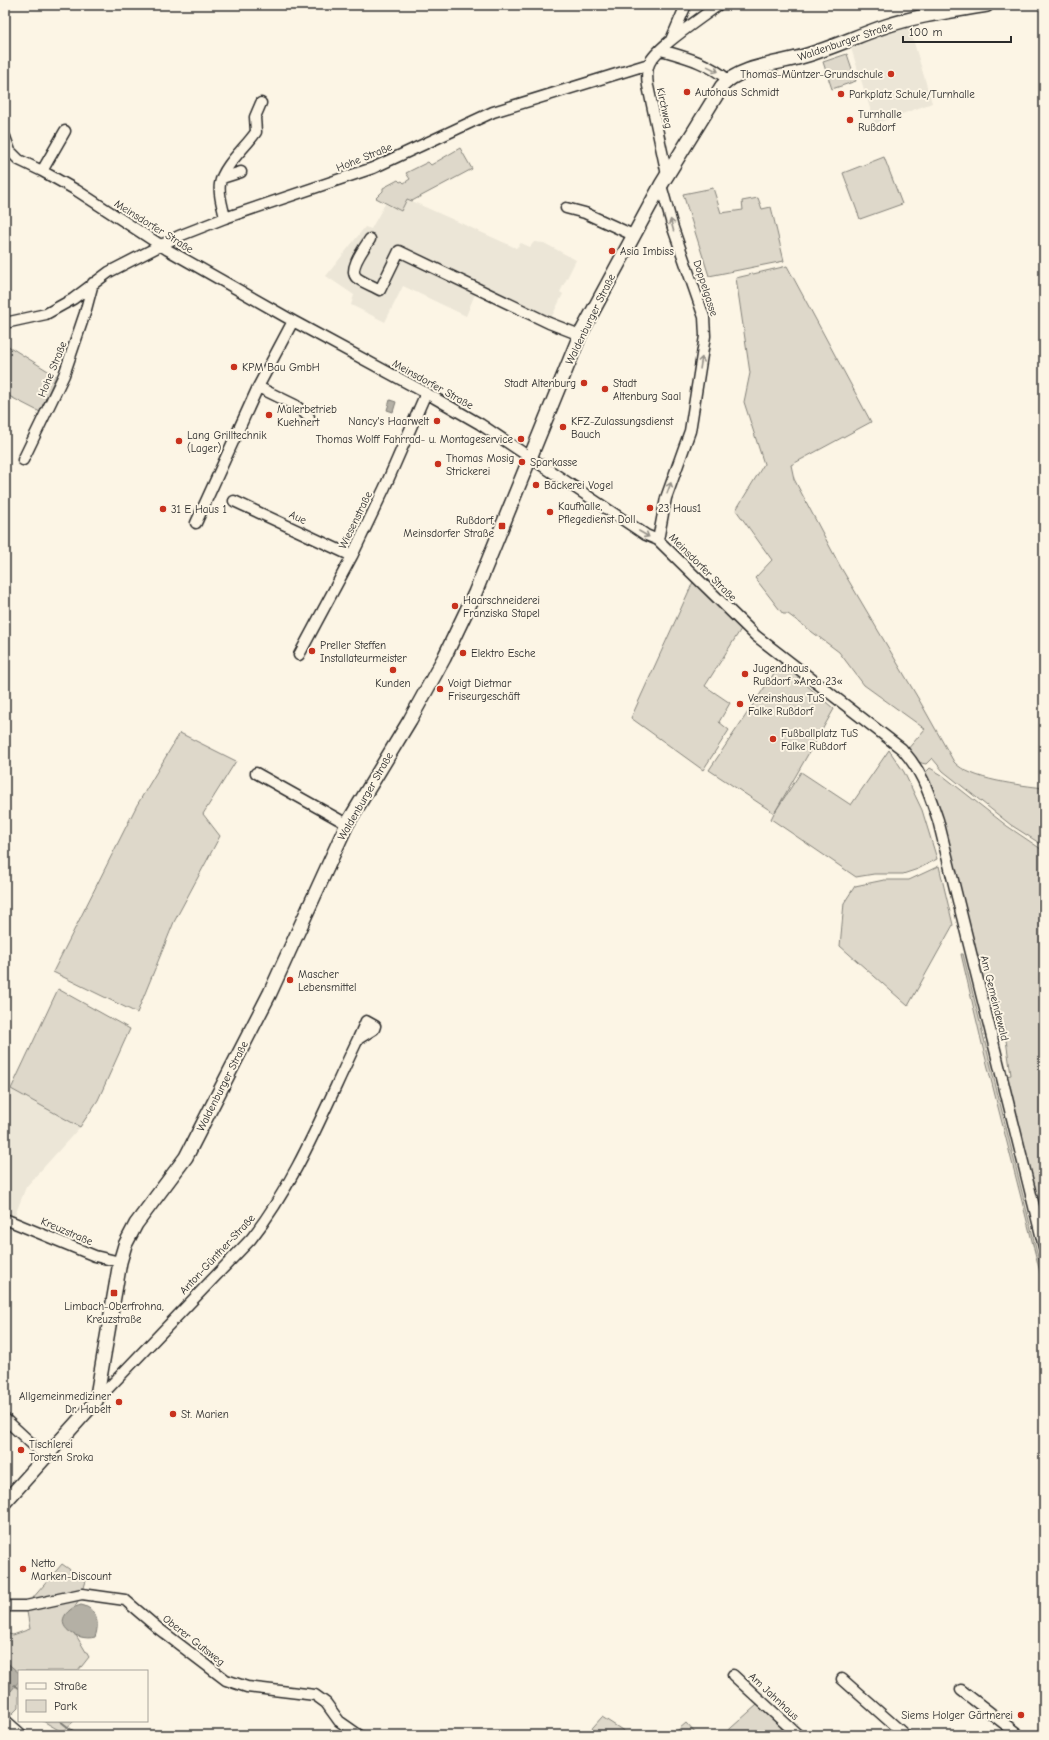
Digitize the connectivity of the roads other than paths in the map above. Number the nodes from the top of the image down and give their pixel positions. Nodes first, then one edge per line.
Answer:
1 (686, 5) edge
2 (718, 5) edge
3 (988, 5) edge
4 (670, 42) junction
5 (661, 50) junction
6 (648, 64) junction
7 (728, 80) junction
8 (261, 103) dead end
9 (65, 131) dead end
10 (5, 137) edge
11 (7, 152) edge
12 (42, 170) junction
13 (241, 172) dead end
14 (222, 178) junction
15 (664, 180) junction
16 (566, 208) dead end
17 (225, 218) junction
18 (632, 235) junction
19 (370, 239) dead end
20 (161, 245) junction
21 (93, 283) junction
22 (293, 321) junction
23 (5, 323) edge
24 (580, 335) junction
25 (258, 387) junction
26 (426, 393) junction
27 (309, 417) dead end
28 (530, 458) junction
29 (23, 460) dead end
30 (234, 501) dead end
31 (196, 523) dead end
32 (658, 540) junction
33 (352, 556) junction
34 (299, 655) dead end
35 (912, 760) joint
36 (256, 773) dead end
37 (347, 824) junction
38 (358, 1039) dead end
39 (5, 1219) edge
40 (1044, 1247) edge
41 (120, 1262) junction
42 (96, 1401) junction
43 (5, 1419) edge
44 (46, 1456) junction
45 (5, 1502) edge
46 (5, 1606) edge
47 (733, 1675) dead end
48 (842, 1679) dead end
49 (961, 1690) dead end
50 (5, 1720) edge
51 (22, 1735) edge
52 (359, 1735) edge
53 (798, 1735) edge
54 (905, 1735) edge
55 (1019, 1735) edge

1 - 4 street
2 - 4 street
3 - 7 main road, Waldenburger Straße
4 - 5 street
5 - 6 street
5 -> 7 street
6 - 15 street, Kirchweg
6 - 17 street, Hohe Straße
7 - 15 main road, Waldenburger Straße
8 - 14 street
9 - 12 street
10 - 11 street
11 - 12 street, Meinsdorfer Straße
12 - 20 street, Meinsdorfer Straße
13 - 14 street
14 - 17 street
15 - 18 main road, Waldenburger Straße
32 -> 15 street, Doppelgasse
16 - 18 street
17 - 20 street, Hohe Straße
18 - 24 main road, Waldenburger Straße
19 - 24 street
20 - 21 street, Hohe Straße
20 - 22 street, Meinsdorfer Straße
21 - 23 street, Hohe Straße
21 - 29 street, Hohe Straße
22 - 25 street
22 - 26 street, Meinsdorfer Straße
24 - 28 main road, Waldenburger Straße
25 - 27 street
25 - 31 street
26 - 28 street, Meinsdorfer Straße
26 - 33 street, Wiesenstraße
28 -> 32 street, Meinsdorfer Straße
28 - 37 main road, Waldenburger Straße
30 - 33 street, Aue
32 - 35 street, Meinsdorfer Straße
33 - 34 street, Wiesenstraße
35 - 40 street, Am Gemeindewald
36 - 37 street
37 - 41 main road, Waldenburger Straße
38 - 42 street, Anton-Günther-Straße
39 - 41 street, Kreuzstraße
41 - 42 main road, Waldenburger Straße
42 - 44 main road
43 - 44 street
44 - 45 main road
46 - 52 street, Oberer Gutsweg
47 - 53 street, Am Jahnhaus
48 - 54 street
49 - 55 street
50 - 51 street

